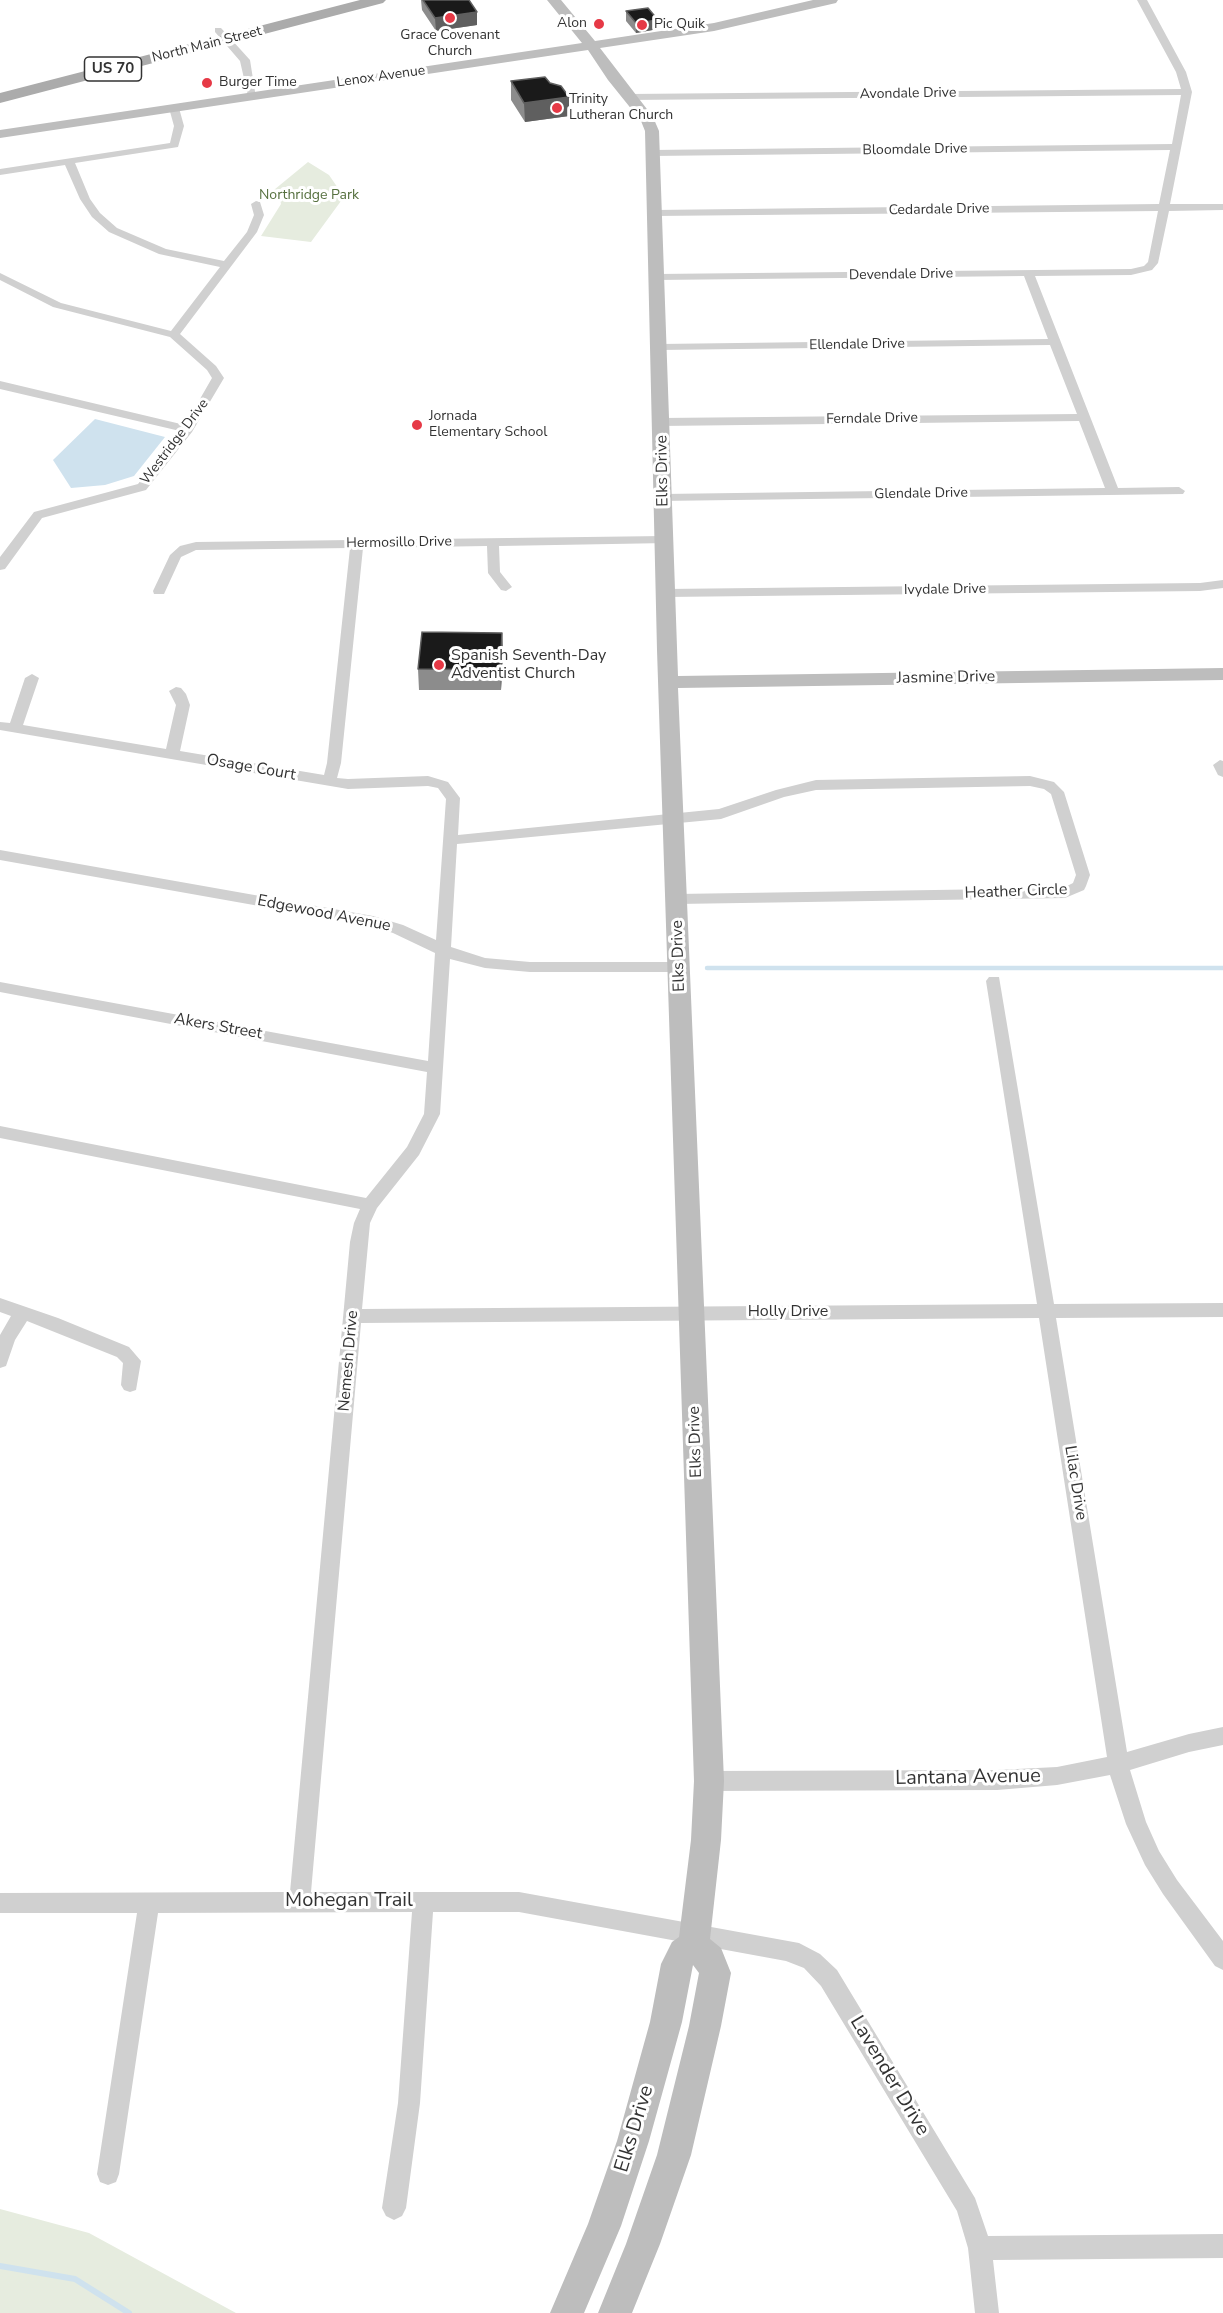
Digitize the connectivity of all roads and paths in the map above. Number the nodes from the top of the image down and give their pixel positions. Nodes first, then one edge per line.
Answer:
1 (338, 0) edge
2 (378, 0) edge
3 (554, 0) edge
4 (831, 0) edge
5 (1142, 0) edge
6 (223, 35) junction
7 (592, 46) junction
8 (0, 86) edge
9 (1187, 92) junction
10 (253, 96) junction
11 (629, 97) junction
12 (0, 98) edge
13 (174, 108) junction
14 (0, 134) edge
15 (1177, 147) junction
16 (652, 153) junction
17 (69, 162) junction
18 (0, 170) edge
19 (256, 204) dead end
20 (1165, 207) junction
21 (1223, 207) edge
22 (655, 213) junction
23 (226, 265) junction
24 (1028, 273) junction
25 (0, 276) edge
26 (657, 277) junction
27 (174, 335) junction
28 (1053, 342) junction
29 (660, 347) junction
30 (0, 385) edge
31 (1083, 417) junction
32 (662, 422) junction
33 (188, 429) junction
34 (1179, 491) dead end
35 (1113, 492) junction
36 (663, 498) junction
37 (664, 540) junction
38 (493, 542) junction
39 (357, 544) junction
40 (0, 566) edge
41 (1223, 584) edge
42 (506, 587) dead end
43 (159, 591) dead end
44 (666, 593) junction
45 (1223, 674) edge
46 (32, 678) dead end
47 (669, 682) junction
48 (176, 691) dead end
49 (7, 727) edge
50 (172, 755) junction
51 (328, 781) junction
52 (674, 818) junction
53 (451, 840) junction
54 (0, 855) edge
55 (677, 898) junction
56 (444, 951) junction
57 (680, 967) junction
58 (994, 981) dead end
59 (0, 987) edge
60 (436, 1068) junction
61 (0, 1132) edge
62 (370, 1205) junction
63 (0, 1305) edge
64 (1223, 1310) edge
65 (1047, 1311) junction
66 (23, 1312) junction
67 (691, 1312) junction
68 (354, 1316) junction
69 (0, 1361) edge
70 (130, 1385) dead end
71 (1223, 1736) edge
72 (1119, 1764) junction
73 (709, 1781) junction
74 (149, 1901) junction
75 (300, 1901) junction
76 (423, 1901) junction
77 (0, 1903) edge
78 (694, 1939) junction
79 (1223, 1959) edge
80 (108, 2174) dead end
81 (394, 2208) dead end
82 (1223, 2247) edge
83 (980, 2248) junction
84 (567, 2313) edge
85 (615, 2313) edge
86 (987, 2313) edge

1 - 6 main road, North Main Street / US 70
2 - 6 main road, North Main Street / US 70
3 - 7 main road, Elks Drive
4 - 7 main road, Lenox Avenue
5 - 9 street
6 - 8 main road, North Main Street / US 70
6 - 10 street
6 - 12 main road, North Main Street / US 70
7 - 10 main road, Lenox Avenue
7 - 11 main road, Elks Drive
9 - 11 street, Avondale Drive
9 - 15 street
10 - 13 main road, Lenox Avenue
11 - 16 main road, Elks Drive
13 - 14 main road, Lenox Avenue
13 - 17 street
15 - 16 street, Bloomdale Drive
15 - 20 street
16 - 22 main road, Elks Drive
17 - 18 street
17 - 23 street
19 - 23 street
20 - 21 street, Cedardale Drive
20 - 22 street, Cedardale Drive
20 - 24 street, Devendale Drive
22 - 26 main road, Elks Drive
23 - 27 street
24 - 26 street, Devendale Drive
24 - 28 street
25 - 27 street
26 - 29 main road, Elks Drive
27 - 33 street, Westridge Drive
28 - 29 street, Ellendale Drive
28 - 31 street
29 - 32 main road, Elks Drive
30 - 33 street
31 - 32 street, Ferndale Drive
31 - 35 street
32 - 36 main road, Elks Drive
33 - 40 street, Westridge Drive
34 - 35 street, Glendale Drive
35 - 36 street, Glendale Drive
36 - 37 main road, Elks Drive
37 - 38 street, Hermosillo Drive
37 - 44 main road, Elks Drive
38 - 39 street, Hermosillo Drive
38 - 42 street
39 - 43 street, Hermosillo Drive
39 - 51 street
41 - 44 street, Ivydale Drive
44 - 47 main road, Elks Drive
45 - 47 main road, Jasmine Drive
46 - 49 street
47 - 52 main road, Elks Drive
48 - 50 street
49 - 50 street, Osage Court
50 - 51 street, Osage Court
51 - 53 street, Osage Court
52 - 53 street, Heather Circle
52 - 55 main road, Elks Drive
52 - 55 street, Heather Circle
53 - 56 street, Nemesh Drive
54 - 56 street, Edgewood Avenue
55 - 57 main road, Elks Drive
56 - 57 street, Edgewood Avenue
56 - 60 street, Nemesh Drive
57 - 67 main road, Elks Drive
58 - 65 street, Lilac Drive
59 - 60 street, Akers Street
60 - 62 street, Nemesh Drive
61 - 62 street
62 - 68 street, Nemesh Drive
63 - 66 street
64 - 65 street, Holly Drive
65 - 67 street, Holly Drive
65 - 72 street, Lilac Drive
66 - 69 street
66 - 70 street
67 - 68 street, Holly Drive
67 - 73 main road, Elks Drive
68 - 75 street, Nemesh Drive
71 - 72 street, Lantana Avenue
72 - 73 street, Lantana Avenue
72 - 79 street, Lilac Drive
73 - 78 main road, Elks Drive
74 - 75 street, Mohegan Trail
74 - 77 street, Mohegan Trail
74 - 80 street
75 - 76 street, Mohegan Trail
76 - 78 street, Mohegan Trail
76 - 81 street
78 - 83 street, Lavender Drive
78 - 84 main road, Elks Drive
78 - 85 main road
82 - 83 street
83 - 86 street, Lavender Drive

